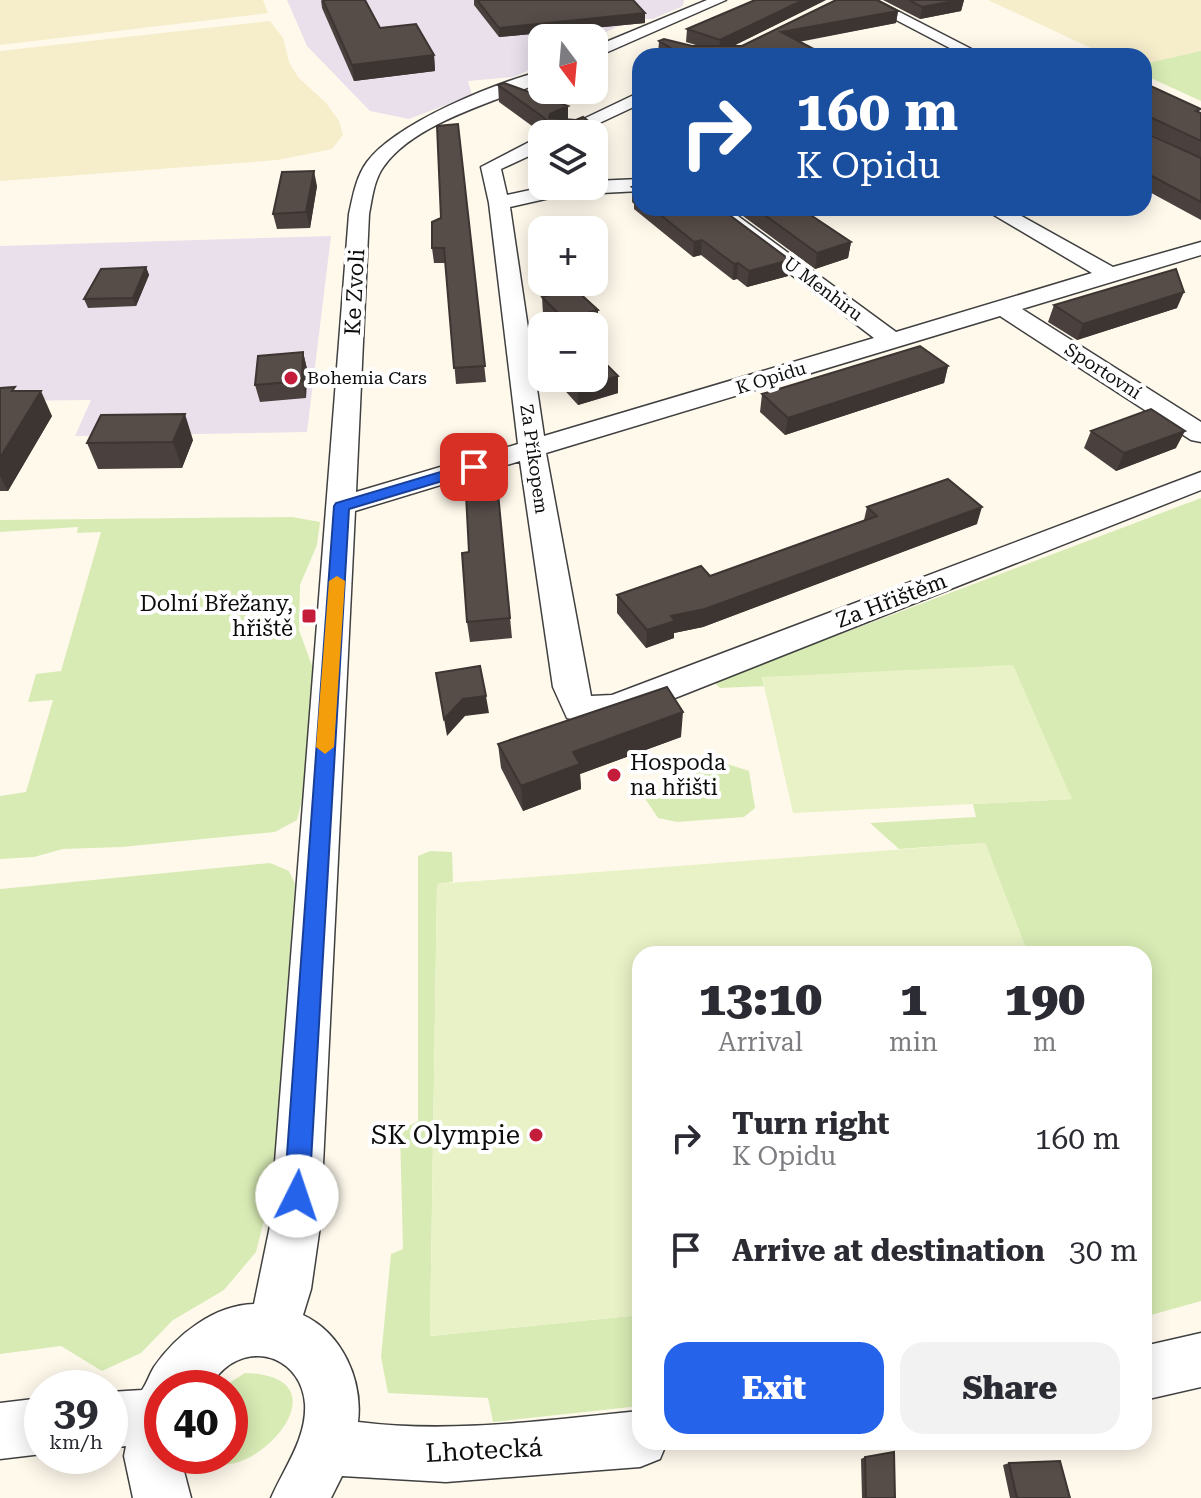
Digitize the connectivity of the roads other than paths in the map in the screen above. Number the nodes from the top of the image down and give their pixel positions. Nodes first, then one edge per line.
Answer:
1 (719, 0) edge
2 (865, 0) edge
3 (633, 36) junction
4 (657, 43) edge
5 (608, 47) edge
6 (961, 48) edge
7 (528, 82) edge
8 (632, 101) edge
9 (591, 120) edge
10 (528, 150) edge
11 (632, 185) edge
12 (499, 203) junction
13 (725, 216) edge
14 (1006, 216) edge
15 (1201, 248) edge
16 (1111, 275) junction
17 (1004, 308) junction
18 (893, 341) junction
19 (1201, 434) edge
20 (532, 450) junction
21 (1201, 480) edge
22 (341, 506) junction
23 (579, 709) joint
24 (273, 1328) junction
25 (1200, 1361) edge
26 (184, 1370) edge
27 (1152, 1371) edge
28 (24, 1428) edge
29 (0, 1431) edge
30 (632, 1440) edge
31 (329, 1446) junction
32 (156, 1474) edge
33 (162, 1498) edge
34 (300, 1498) edge

1 - 3 street
2 - 6 street
3 - 4 street
3 - 5 street
7 - 22 street, Ke Zvoli
8 - 9 street
10 - 12 street, Za Příkopem
11 - 12 street
12 - 20 street, Za Příkopem
13 - 18 street, U Menhiru
14 - 16 street
15 - 16 street, K Opidu
16 - 17 street, K Opidu
17 - 18 street, K Opidu
17 - 19 street, Sportovní
18 - 20 street, K Opidu
20 - 22 street, K Opidu
20 - 23 street, Za Příkopem
21 - 23 street, Za Hřištěm
22 - 24 street, Ke Zvoli
24 - 26 street
24 - 31 street
25 - 27 street
28 - 29 street
30 - 31 street, Lhotecká
31 - 34 street
32 - 33 street

